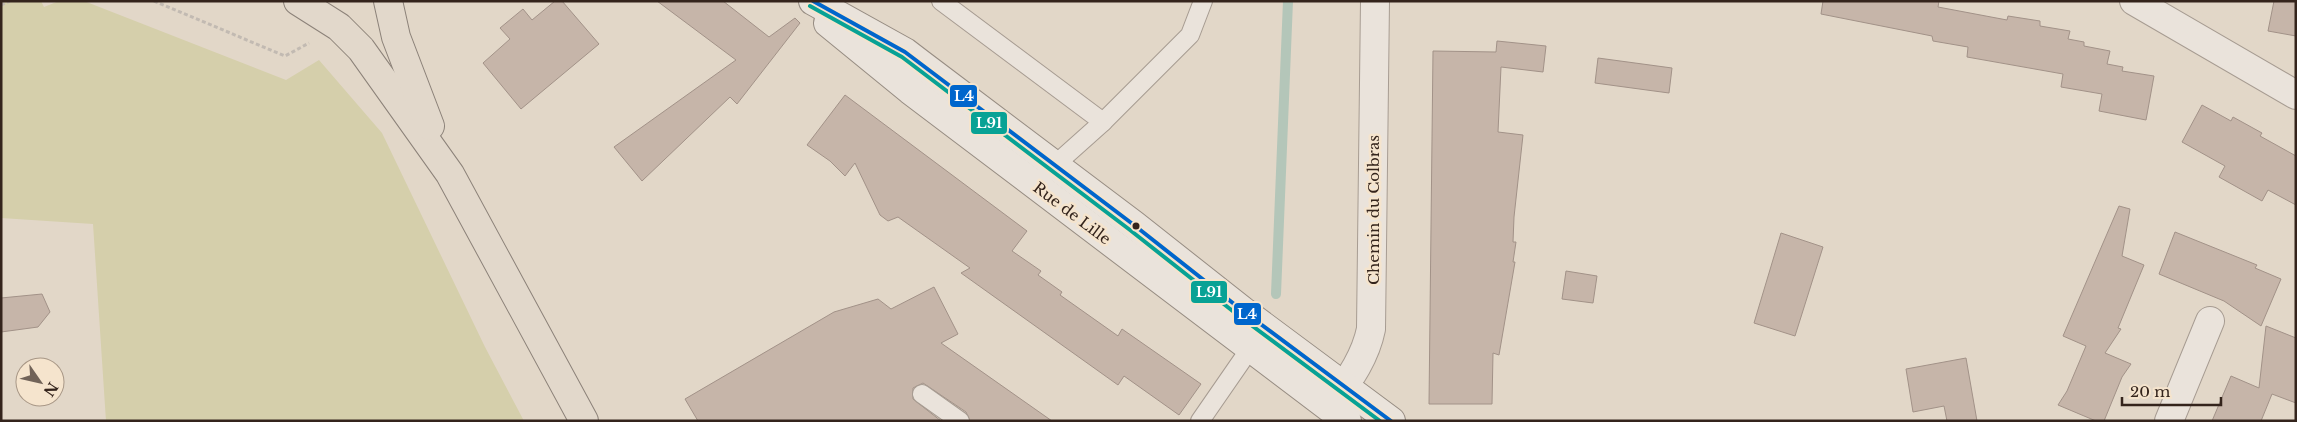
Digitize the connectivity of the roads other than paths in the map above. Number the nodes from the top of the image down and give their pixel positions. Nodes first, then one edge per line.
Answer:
1 (298, 1) edge
2 (388, 1) edge
3 (802, 1) edge
4 (814, 1) edge
5 (941, 1) edge
6 (1204, 1) edge
7 (1375, 1) edge
8 (2134, 1) edge
9 (2296, 95) edge
10 (1103, 122) junction
11 (1054, 165) junction
12 (450, 174) junction
13 (1035, 186) junction
14 (2210, 321) dead end
15 (1258, 338) junction
16 (1345, 386) junction
17 (922, 394) dead end
18 (1338, 414) edge
19 (584, 421) edge
20 (960, 421) edge
21 (1200, 421) edge
22 (1391, 421) edge
23 (2169, 421) edge

1 - 12 main road
2 - 12 main road
3 - 13 main road, Rue de Lille
4 - 11 main road, Rue de Lille
5 - 10 lane
6 - 10 lane
7 - 16 main road, Chemin du Colbras
8 - 9 main road
10 - 11 lane
11 - 13 lane
11 - 15 main road, Rue de Lille
12 - 19 main road
13 - 15 main road, Rue de Lille
14 - 23 main road
15 - 16 main road, Rue de Lille
15 - 18 main road, Rue de Lille
15 - 21 lane
16 - 18 main road, Chemin du Colbras
16 - 22 main road, Rue de Lille
17 - 20 lane

